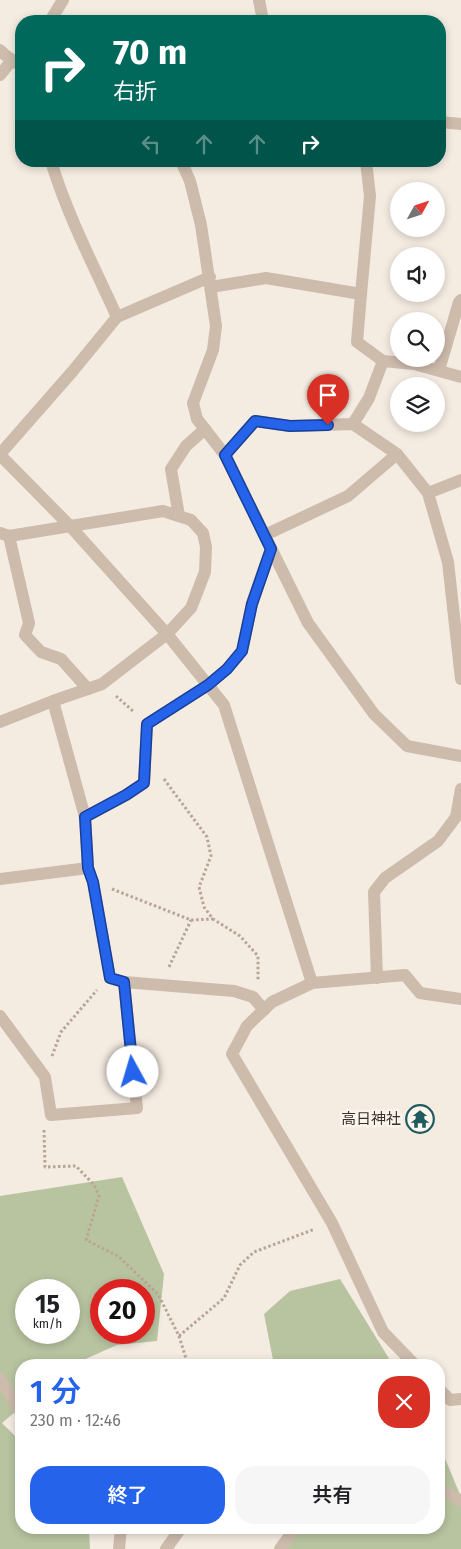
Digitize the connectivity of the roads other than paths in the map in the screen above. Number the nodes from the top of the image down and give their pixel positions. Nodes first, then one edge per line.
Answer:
1 (63, 0) edge
2 (259, 0) edge
3 (54, 15) edge
4 (262, 15) edge
5 (0, 50) edge
6 (15, 61) edge
7 (15, 64) edge
8 (0, 75) edge
9 (446, 123) edge
10 (461, 124) edge
11 (53, 167) edge
12 (184, 167) edge
13 (367, 167) edge
14 (210, 282) junction
15 (361, 294) junction
16 (461, 300) edge
17 (117, 317) junction
18 (383, 362) junction
19 (439, 370) junction
20 (461, 377) edge
21 (353, 424) junction
22 (205, 429) junction
23 (0, 454) edge
24 (397, 454) junction
25 (225, 455) junction
26 (461, 480) edge
27 (428, 493) junction
28 (179, 516) junction
29 (70, 526) junction
30 (4, 534) edge
31 (265, 535) junction
32 (271, 549) junction
33 (167, 634) junction
34 (461, 679) edge
35 (208, 685) junction
36 (88, 690) junction
37 (53, 701) junction
38 (0, 722) edge
39 (461, 756) edge
40 (461, 789) edge
41 (85, 817) junction
42 (88, 868) junction
43 (0, 878) edge
44 (377, 978) junction
45 (124, 982) junction
46 (312, 984) junction
47 (461, 999) edge
48 (261, 1006) junction
49 (0, 1016) edge
50 (409, 1359) edge
51 (0, 1380) edge
52 (445, 1395) edge
53 (461, 1399) edge
54 (15, 1403) edge
55 (445, 1492) edge
56 (461, 1501) edge
57 (120, 1534) edge
58 (177, 1534) edge
59 (291, 1534) edge
60 (119, 1549) edge
61 (166, 1549) edge
62 (280, 1549) edge

1 - 3 street
2 - 4 street
5 - 6 street
7 - 8 street
9 - 10 street
11 - 17 street
12 - 14 street
13 - 15 street
14 - 15 street
14 - 17 street
14 - 22 street
15 - 18 street
16 - 19 street
17 - 23 street
18 - 19 street
18 - 21 street
19 - 20 street
21 - 24 street
21 - 25 street
22 - 25 street
22 - 28 street
23 - 29 street
24 - 27 street
24 - 31 street
25 - 31 street
26 - 27 street
27 - 34 street
28 - 29 street
28 - 33 street
29 - 30 street
29 - 33 street
30 - 36 street
31 - 32 street
32 - 35 street
32 - 39 street
33 - 35 street
33 - 36 street
35 - 41 street
35 - 46 street
36 - 37 street
37 - 38 street
37 - 41 street
40 - 44 street
41 - 42 street
42 - 43 street
42 - 45 street
44 - 46 street
44 - 47 street
45 - 48 street
45 - 49 street
46 - 48 street
48 - 50 street
51 - 54 street
52 - 53 street
55 - 56 street
57 - 60 street
58 - 61 street
59 - 62 street

